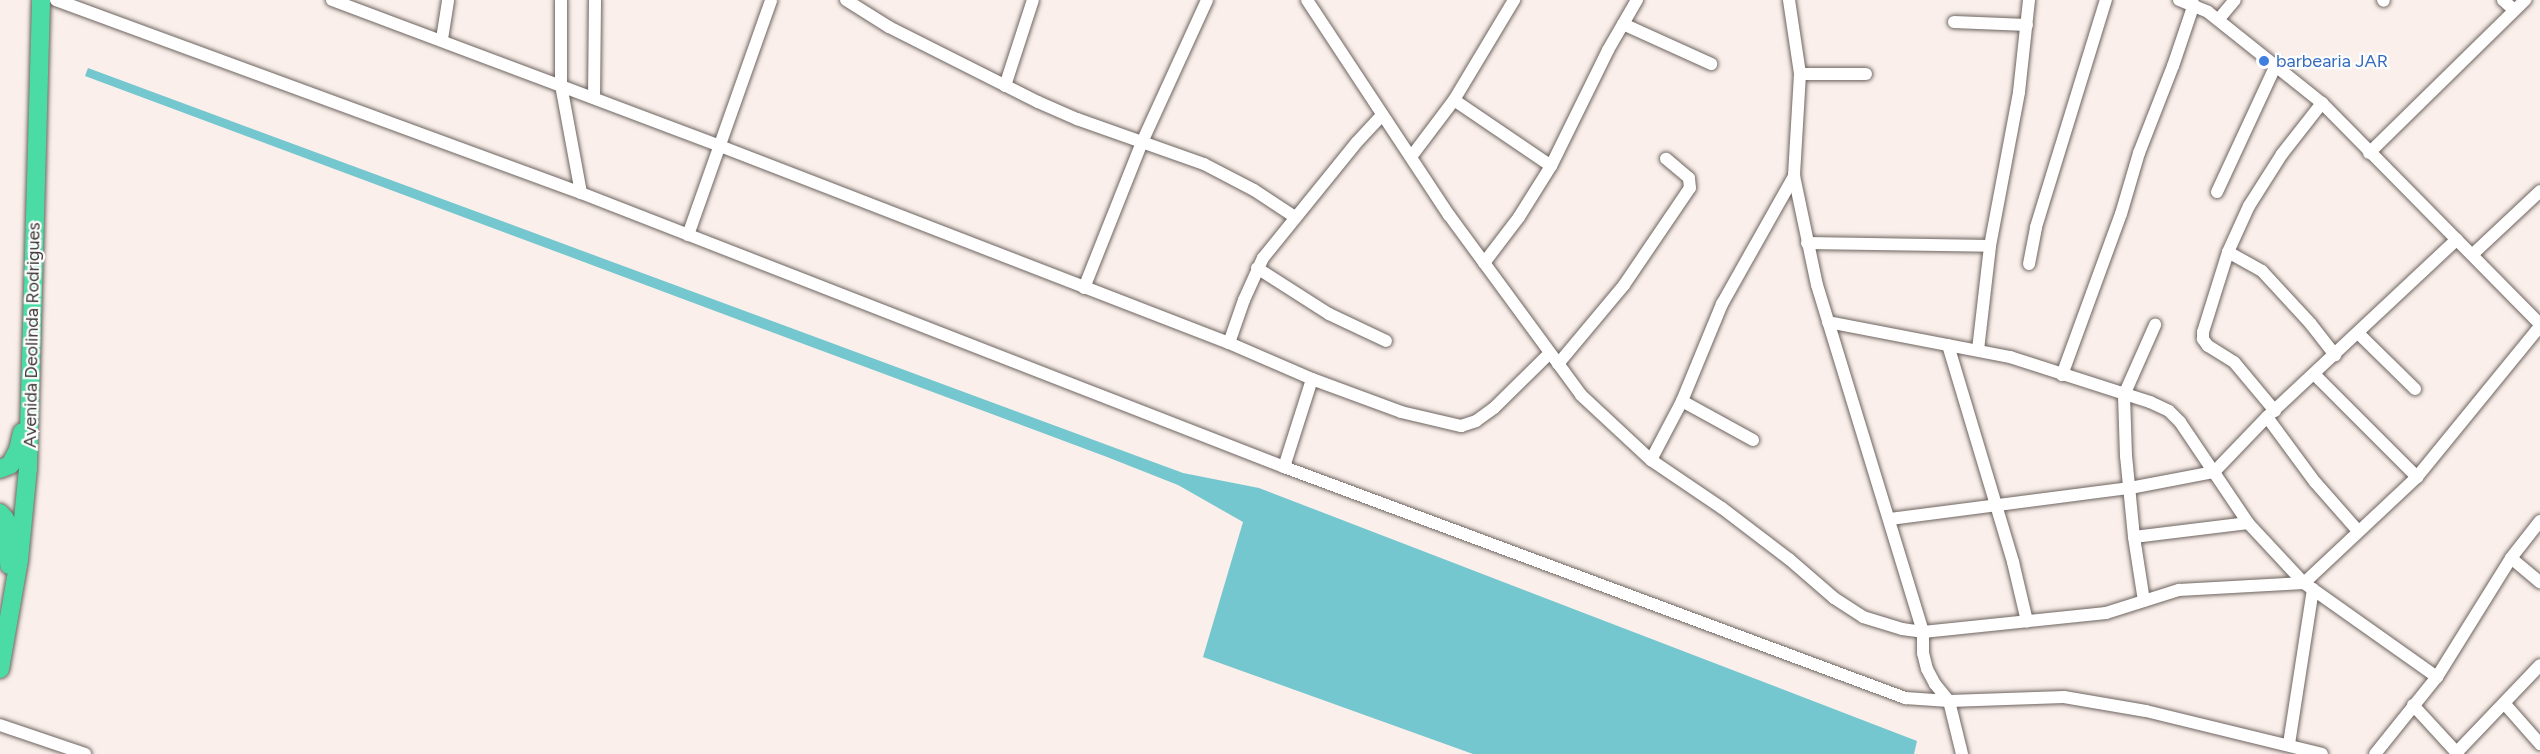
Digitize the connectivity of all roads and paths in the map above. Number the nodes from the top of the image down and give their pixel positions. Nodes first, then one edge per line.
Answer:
1 (41, 0) edge
2 (56, 0) edge
3 (332, 0) edge
4 (448, 0) edge
5 (561, 0) edge
6 (595, 0) edge
7 (771, 0) edge
8 (846, 0) edge
9 (1033, 0) edge
10 (1207, 0) edge
11 (1307, 0) edge
12 (1514, 0) edge
13 (1636, 0) edge
14 (1789, 0) edge
15 (2029, 0) edge
16 (2106, 0) edge
17 (2179, 0) edge
18 (2235, 0) edge
19 (2503, 0) edge
20 (2525, 0) edge
21 (2194, 4) junction
22 (2514, 10) junction
23 (2218, 20) junction
24 (1954, 22) dead end
25 (1623, 24) junction
26 (2027, 25) junction
27 (442, 39) junction
28 (1711, 64) dead end
29 (2276, 65) junction
30 (1800, 74) junction
31 (1866, 74) dead end
32 (561, 86) junction
33 (1005, 86) junction
34 (594, 98) junction
35 (1454, 100) junction
36 (2322, 103) junction
37 (1382, 115) junction
38 (1143, 140) junction
39 (720, 146) junction
40 (2370, 153) junction
41 (1411, 157) junction
42 (1666, 159) dead end
43 (1551, 166) junction
44 (1794, 176) junction
45 (2540, 191) edge
46 (580, 192) junction
47 (2217, 192) dead end
48 (1295, 218) junction
49 (688, 235) junction
50 (2457, 238) junction
51 (1807, 243) junction
52 (1990, 246) junction
53 (2228, 252) junction
54 (2473, 254) junction
55 (1484, 263) junction
56 (2029, 264) dead end
57 (1257, 268) junction
58 (1084, 288) junction
59 (1828, 322) junction
60 (2155, 325) dead end
61 (2540, 325) edge
62 (2358, 333) junction
63 (1386, 341) dead end
64 (1229, 343) junction
65 (1948, 345) junction
66 (1978, 350) junction
67 (1550, 353) junction
68 (2335, 355) junction
69 (1557, 364) junction
70 (2314, 374) junction
71 (2062, 375) junction
72 (1312, 379) junction
73 (29, 388) junction
74 (2415, 389) dead end
75 (2124, 395) junction
76 (1682, 401) junction
77 (2271, 414) junction
78 (1753, 440) dead end
79 (1650, 460) junction
80 (1284, 467) junction
81 (0, 469) edge
82 (2214, 472) junction
83 (2417, 477) junction
84 (2130, 488) junction
85 (1996, 505) junction
86 (0, 513) edge
87 (1890, 519) junction
88 (2540, 521) edge
89 (2248, 523) junction
90 (2358, 531) junction
91 (2134, 537) junction
92 (2511, 558) junction
93 (2540, 582) edge
94 (2308, 586) junction
95 (2144, 601) junction
96 (11, 606) junction
97 (2027, 621) junction
98 (1923, 632) junction
99 (2540, 665) edge
100 (0, 669) edge
101 (2437, 676) junction
102 (1949, 701) junction
103 (2504, 703) junction
104 (2413, 705) junction
105 (0, 725) edge
106 (2289, 744) junction
107 (2540, 744) edge
108 (58, 749) edge
109 (2458, 753) edge
110 (85, 754) edge
111 (1962, 754) edge
112 (2322, 754) edge
113 (2375, 754) edge

1 - 73 highway, Avenida Deolinda Rodrigues
2 - 46 street
3 - 27 street
4 - 27 street
5 - 32 street
6 - 34 street
7 - 39 street
8 - 33 street
9 - 33 street
10 - 38 street
11 - 37 street
12 - 35 street
13 - 25 street
14 - 30 street
15 - 26 street
16 - 56 street
17 - 21 street
18 - 23 street
19 - 22 street
20 - 22 street
21 - 23 street
21 - 71 street
22 - 40 street
23 - 29 street
24 - 26 street
25 - 28 street
25 - 43 street
26 - 52 street
27 - 32 street
29 - 36 street
29 - 47 street
30 - 31 street
30 - 44 street
32 - 34 street
32 - 46 street
33 - 38 street
34 - 39 street
35 - 41 street
35 - 43 street
36 - 40 street
36 - 53 street
37 - 41 street
37 - 48 street
38 - 48 street
38 - 58 street
39 - 49 street
39 - 58 street
40 - 50 street
41 - 55 street
42 - 69 street
43 - 55 street
44 - 51 street
44 - 76 street
45 - 54 street
46 - 49 street
48 - 57 street
49 - 80 street
50 - 54 street
50 - 62 street
51 - 52 street
51 - 59 street
52 - 66 street
53 - 68 street
53 - 77 street
54 - 61 street
55 - 67 street
57 - 63 street
57 - 64 street
58 - 64 street
59 - 65 street
59 - 87 street
60 - 75 street
61 - 83 street
62 - 68 street
62 - 74 street
64 - 72 street
65 - 66 street
65 - 85 street
66 - 71 street
67 - 69 street
67 - 72 street
68 - 70 street
69 - 79 street
70 - 77 street
70 - 83 street
71 - 75 street
72 - 80 street
73 - 81 highway
73 - 96 highway, Avenida Deolinda Rodrigues
75 - 82 street
75 - 84 street
76 - 78 street
76 - 79 street
77 - 82 street
77 - 90 street
79 - 98 street
80 - 102 street
82 - 84 street
82 - 89 street
83 - 90 street
84 - 85 street
84 - 91 street
85 - 87 street
85 - 97 street
86 - 96 highway
87 - 98 street
88 - 92 street
89 - 91 street
89 - 94 street
90 - 94 street
91 - 95 street
92 - 93 street
92 - 101 street
94 - 95 street
94 - 101 street
94 - 106 street
95 - 97 street
96 - 100 highway, Avenida Deolinda Rodrigues
97 - 98 street
98 - 102 street
99 - 103 street
101 - 104 street
102 - 106 street
102 - 111 street
103 - 107 street
103 - 109 street
104 - 109 street
104 - 113 street
105 - 108 street
106 - 112 street
108 - 110 street

